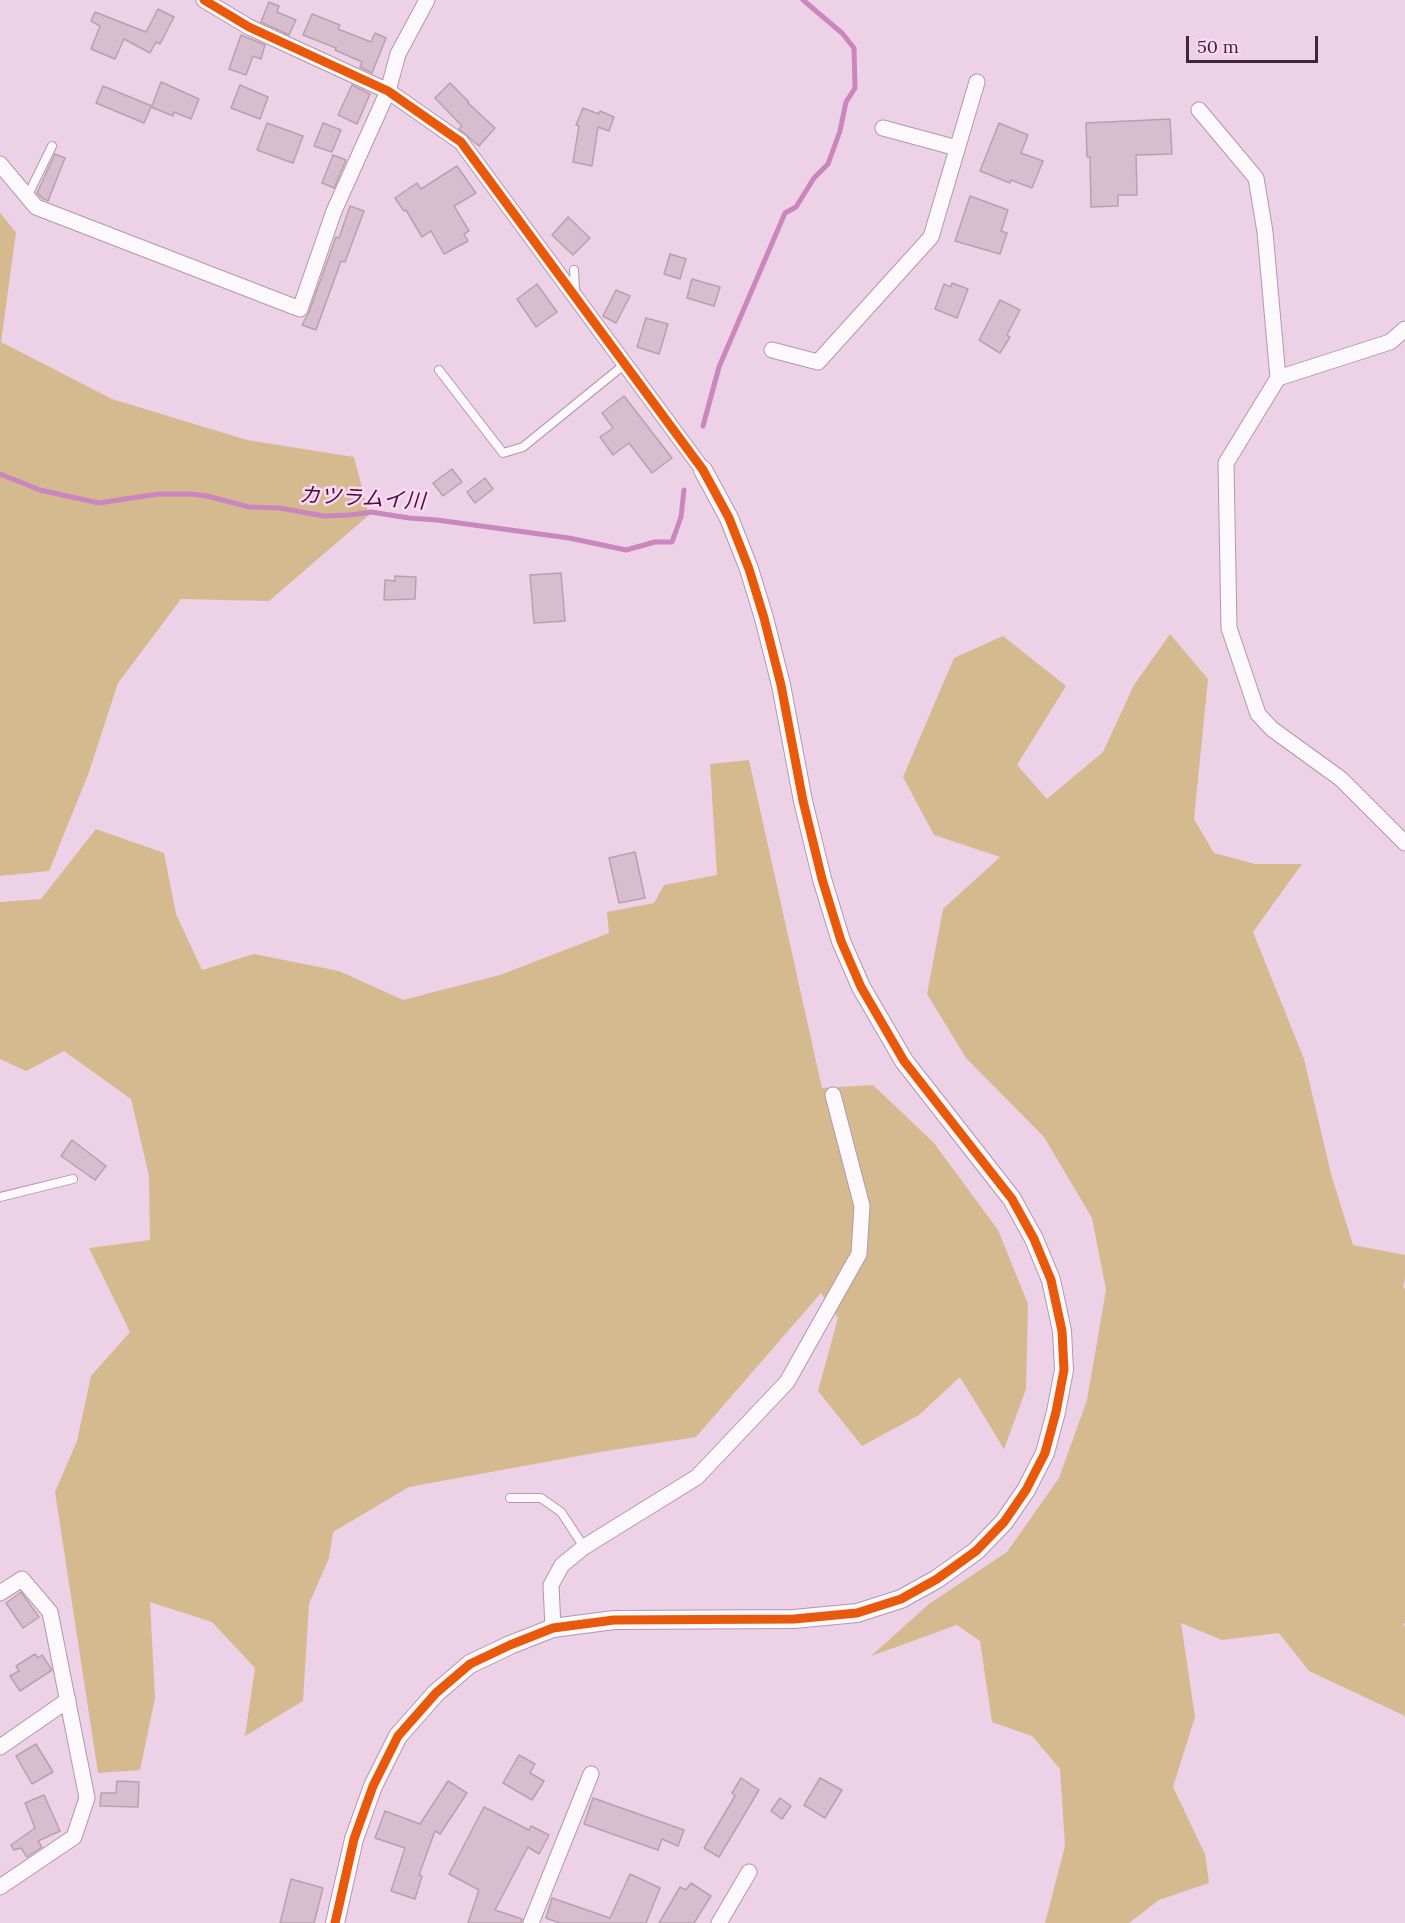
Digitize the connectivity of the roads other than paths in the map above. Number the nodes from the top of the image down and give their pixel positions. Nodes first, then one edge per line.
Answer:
1 (204, 0) edge
2 (427, 0) edge
3 (977, 82) dead end
4 (388, 91) junction
5 (1199, 110) dead end
6 (883, 128) dead end
7 (52, 146) dead end
8 (957, 148) junction
9 (0, 164) edge
10 (27, 197) junction
11 (574, 270) dead end
12 (575, 296) junction
13 (1405, 329) edge
14 (772, 350) dead end
15 (625, 364) junction
16 (439, 370) dead end
17 (1278, 378) junction
18 (703, 470) joint
19 (1405, 843) edge
20 (833, 1095) dead end
21 (73, 1179) dead end
22 (0, 1197) edge
23 (510, 1498) dead end
24 (584, 1547) junction
25 (0, 1593) edge
26 (553, 1628) junction
27 (68, 1700) junction
28 (0, 1746) edge
29 (591, 1774) dead end
30 (749, 1872) dead end
31 (0, 1887) edge
32 (335, 1923) edge
33 (531, 1923) edge
34 (719, 1923) edge

1 - 4 street
2 - 4 street
3 - 8 street
4 - 10 street
4 - 12 street
5 - 17 street
6 - 8 street
7 - 10 lane
8 - 14 street
9 - 10 street
11 - 12 lane
12 - 15 street
13 - 17 street
15 - 16 lane
15 - 18 street
17 - 19 street
18 - 26 street
20 - 24 street
21 - 22 lane
23 - 24 lane
24 - 26 street
25 - 27 street
26 - 32 street
27 - 28 street
27 - 31 street
29 - 33 street
30 - 34 street

